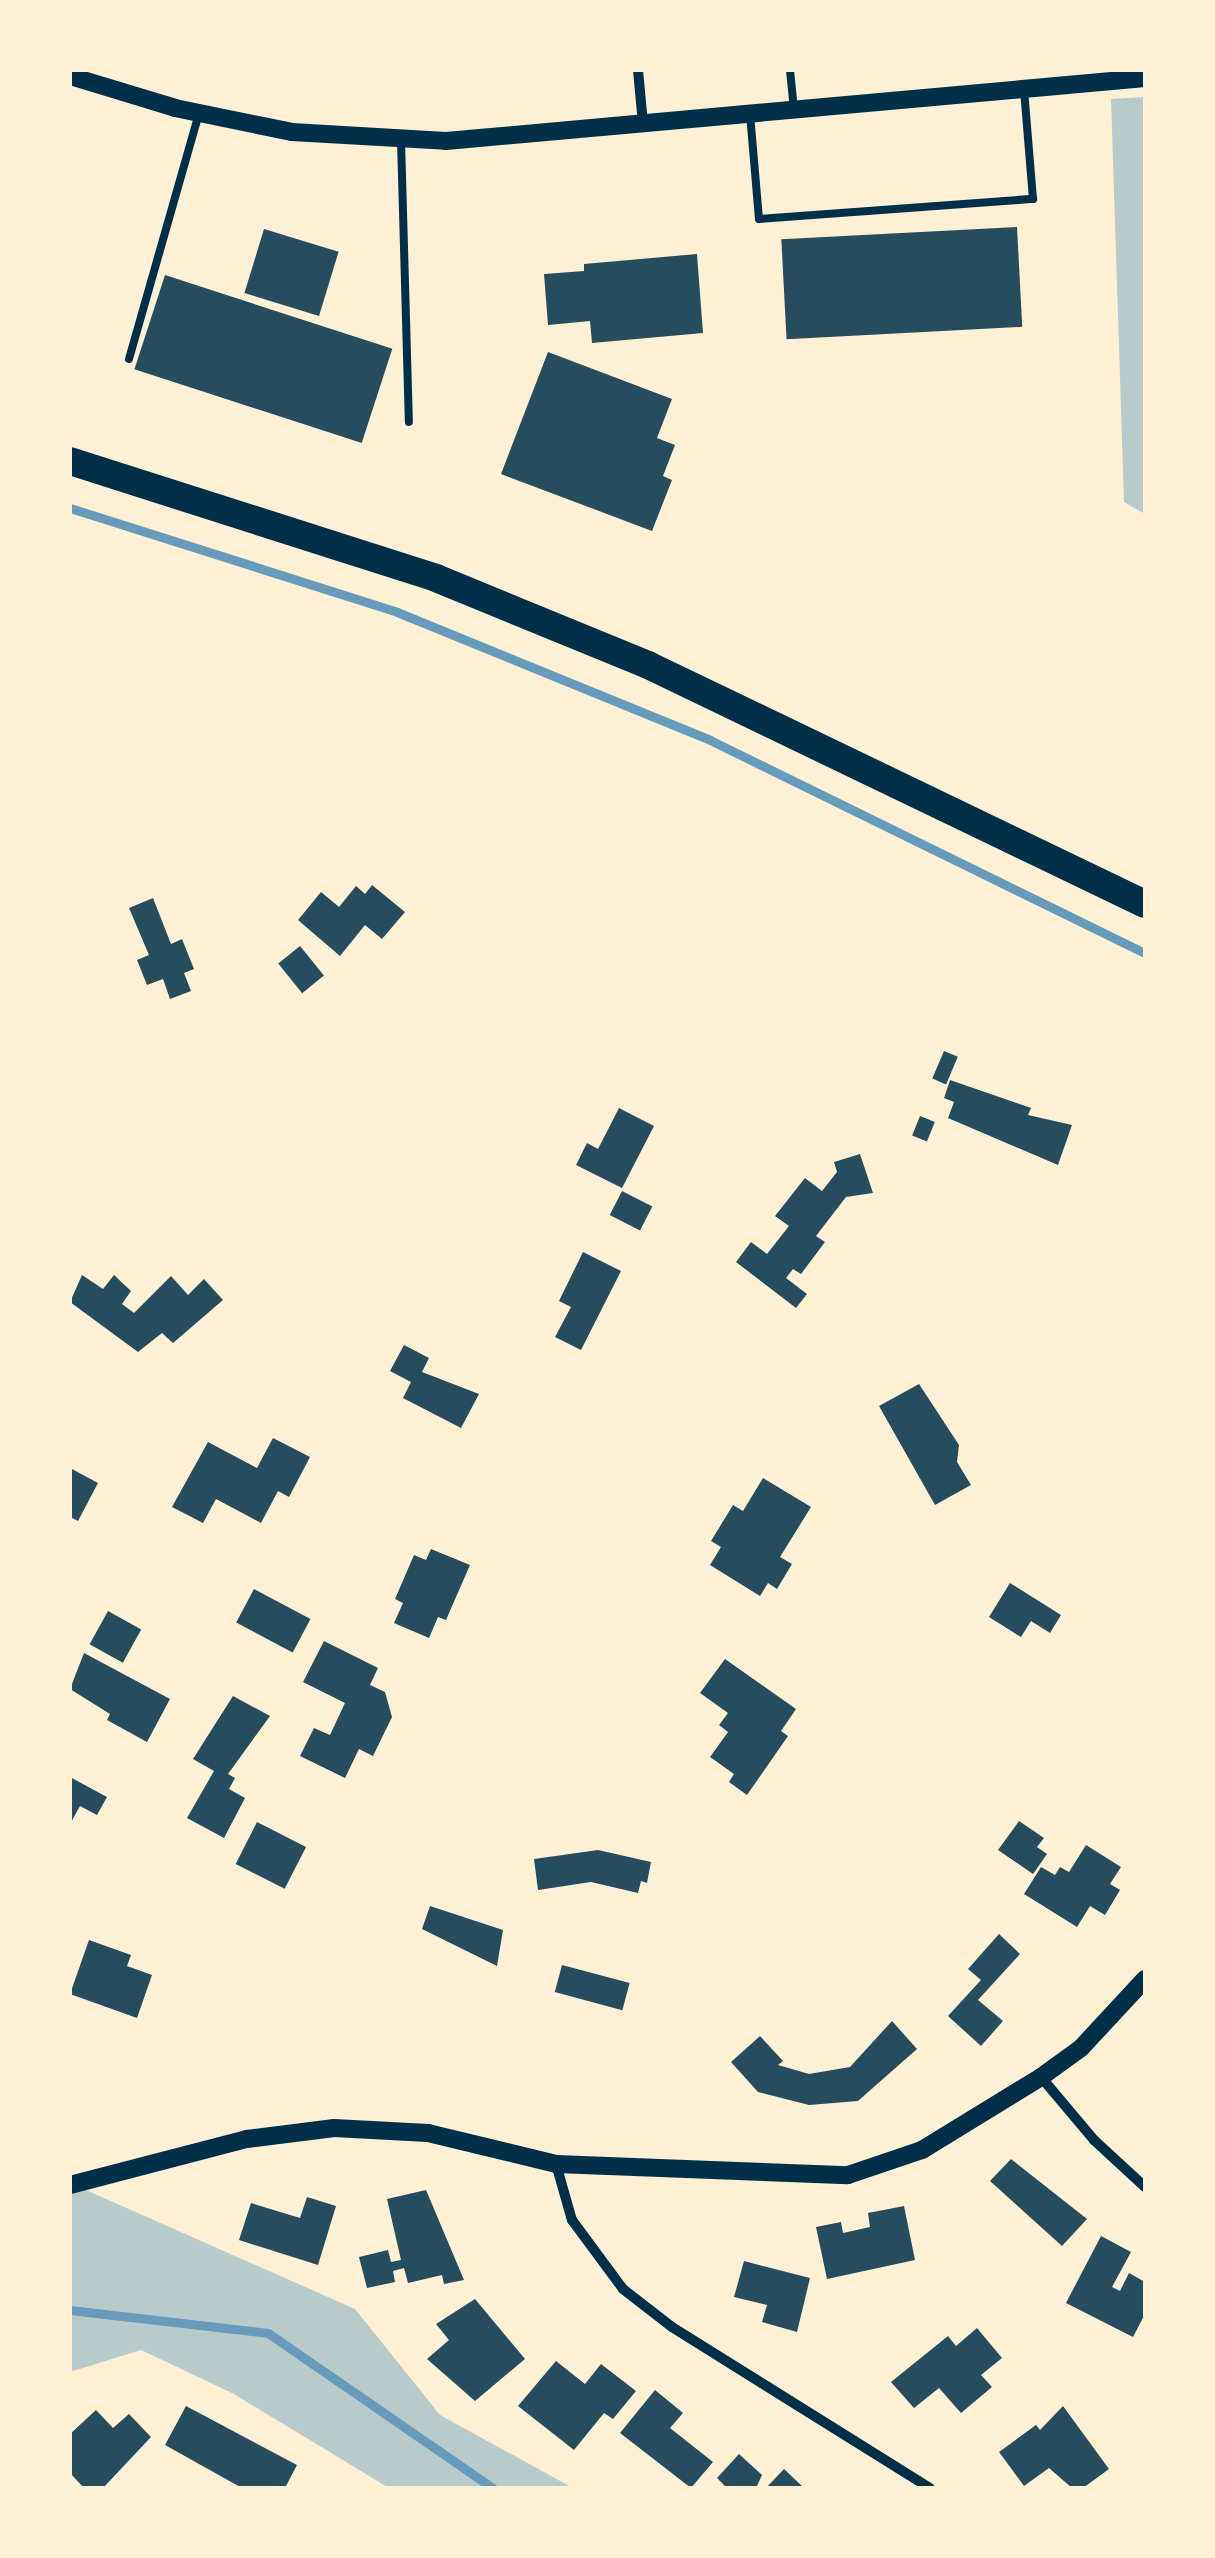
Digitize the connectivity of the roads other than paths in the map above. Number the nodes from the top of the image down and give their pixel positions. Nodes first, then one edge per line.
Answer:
1 (638, 70) edge
2 (790, 70) edge
3 (70, 76) edge
4 (1145, 78) edge
5 (1024, 89) junction
6 (794, 110) junction
7 (199, 113) junction
8 (750, 114) junction
9 (643, 124) junction
10 (400, 140) junction
11 (129, 360) dead end
12 (408, 422) dead end
13 (70, 461) edge
14 (1145, 904) edge
15 (1145, 1980) edge
16 (1042, 2077) junction
17 (556, 2164) junction
18 (70, 2185) edge
19 (1145, 2186) edge
20 (930, 2488) edge

1 - 9 street
2 - 6 lane
3 - 7 street
4 - 5 street
5 - 6 street
5 - 8 lane
6 - 8 street
7 - 10 street
7 - 11 lane
8 - 9 street
9 - 10 street
10 - 12 lane
13 - 14 highway
15 - 16 street
16 - 17 street
16 - 19 street
17 - 18 street
17 - 20 street

